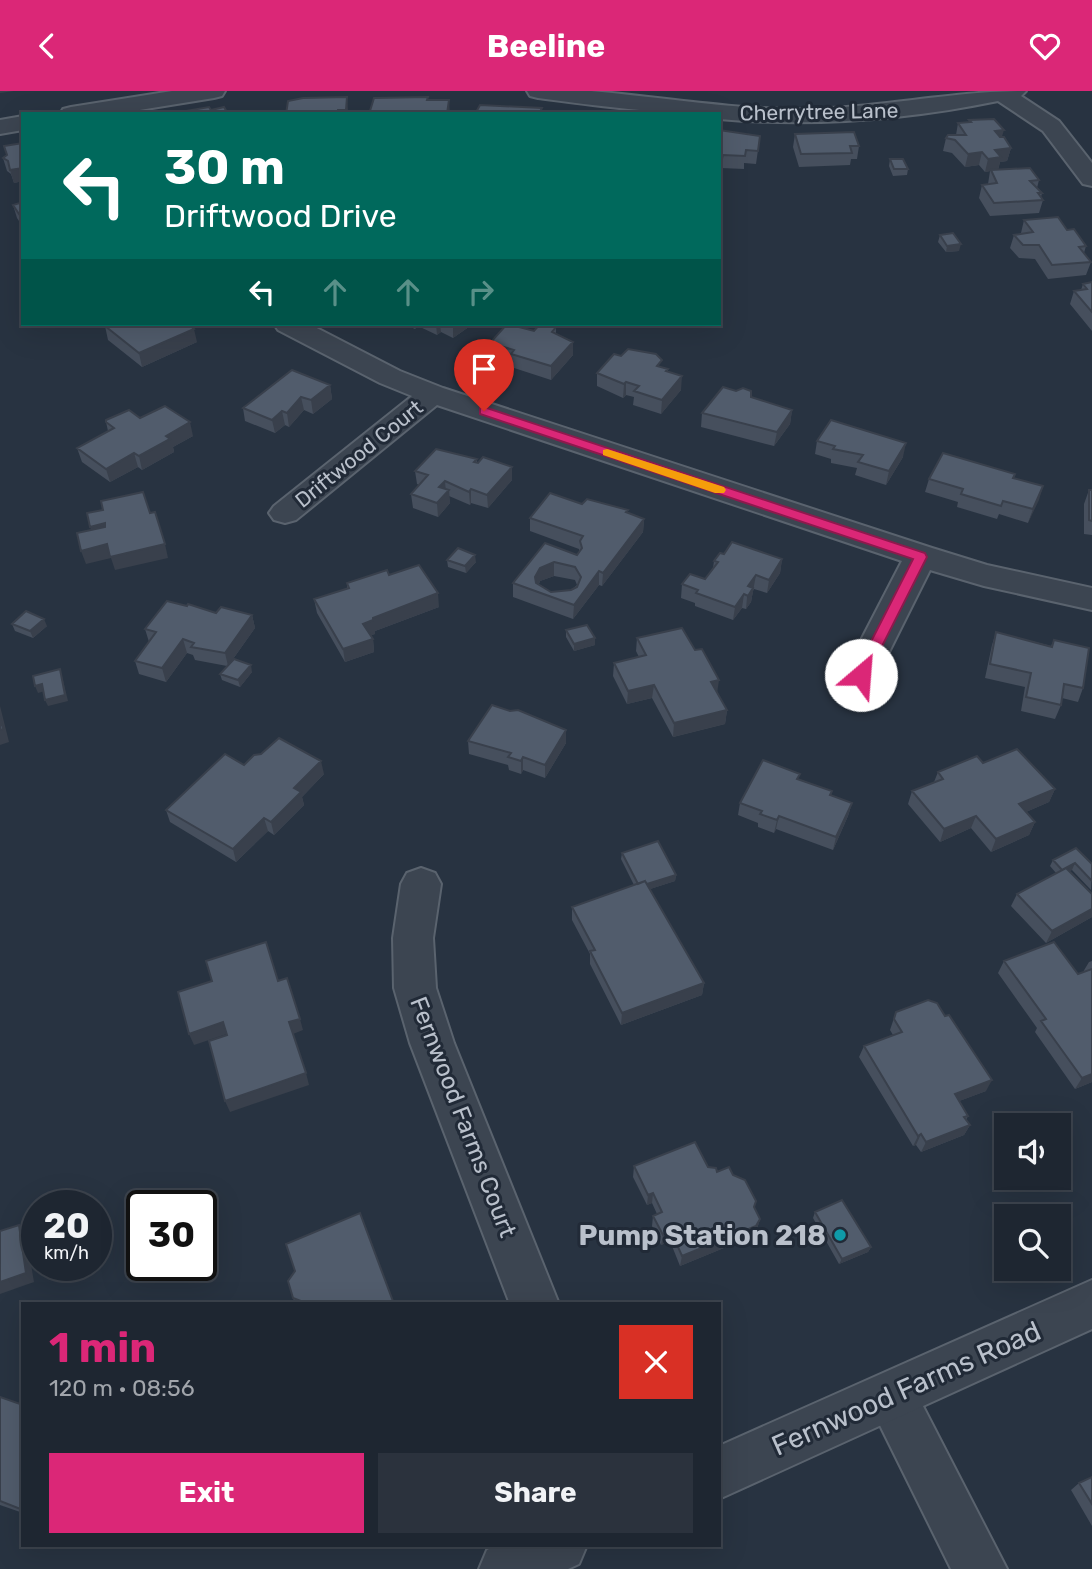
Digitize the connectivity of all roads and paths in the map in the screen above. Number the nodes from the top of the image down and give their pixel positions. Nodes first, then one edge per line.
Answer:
1 (214, 91) edge
2 (538, 91) edge
3 (1008, 92) edge
4 (95, 104) edge
5 (76, 112) edge
6 (719, 112) edge
7 (721, 112) edge
8 (21, 123) edge
9 (0, 127) edge
10 (1092, 179) edge
11 (292, 326) edge
12 (433, 394) junction
13 (285, 513) dead end
14 (921, 557) junction
15 (1092, 599) edge
16 (861, 675) dead end
17 (421, 884) dead end
18 (534, 1302) edge
19 (1092, 1304) edge
20 (891, 1397) junction
21 (721, 1472) edge
22 (556, 1547) edge
23 (506, 1569) edge
24 (979, 1569) edge

1 - 4 street
2 - 6 street, Cherrytree Lane
3 - 7 street, Cherrytree Lane
3 - 10 street
4 - 5 street
8 - 9 street
11 - 12 street
12 - 13 street, Driftwood Court
12 - 14 street
14 - 15 street
14 - 16 street
17 - 18 street, Fernwood Farms Court
19 - 20 street, Fernwood Farms Road
20 - 21 street, Fernwood Farms Road
20 - 24 street
22 - 23 street

